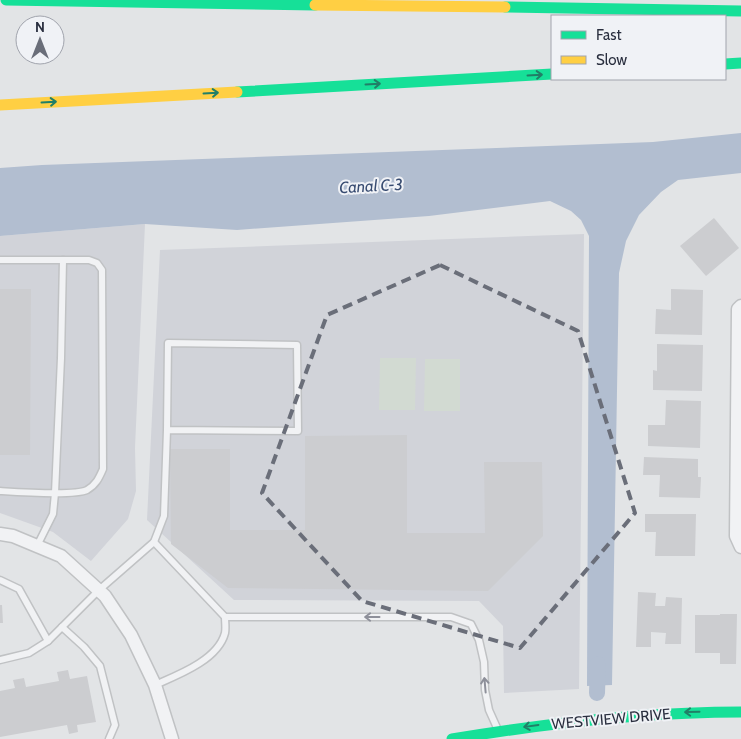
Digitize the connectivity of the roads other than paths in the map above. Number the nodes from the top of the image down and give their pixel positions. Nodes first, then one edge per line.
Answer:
1 (6, 0) edge
2 (741, 12) edge
3 (726, 64) edge
4 (741, 64) edge
5 (551, 74) edge
6 (0, 105) edge
7 (0, 260) edge
8 (63, 260) junction
9 (741, 306) edge
10 (167, 430) junction
11 (0, 492) edge
12 (55, 493) junction
13 (0, 534) edge
14 (154, 542) junction
15 (37, 546) junction
16 (741, 546) edge
17 (0, 580) edge
18 (99, 590) junction
19 (225, 617) junction
20 (62, 627) junction
21 (48, 641) junction
22 (0, 660) edge
23 (155, 685) junction
24 (741, 712) edge
25 (499, 731) junction
26 (109, 739) edge
27 (172, 739) edge
28 (452, 739) edge

1 - 2 main road
3 - 4 main road
6 -> 5 main road
7 - 8 lane
8 - 12 lane
8 - 12 lane
9 - 16 street
10 - 10 lane
10 - 14 lane
11 - 12 lane
12 - 15 lane
13 - 15 street
14 - 18 lane
14 - 19 lane
15 - 18 street
17 - 21 lane
18 - 20 lane
18 - 23 street
19 - 23 lane
25 -> 19 lane
20 - 21 lane
20 - 26 lane
21 - 22 lane
23 - 27 street
24 -> 25 main road, WESTVIEW DRIVE
25 - 28 main road, WESTVIEW DRIVE

